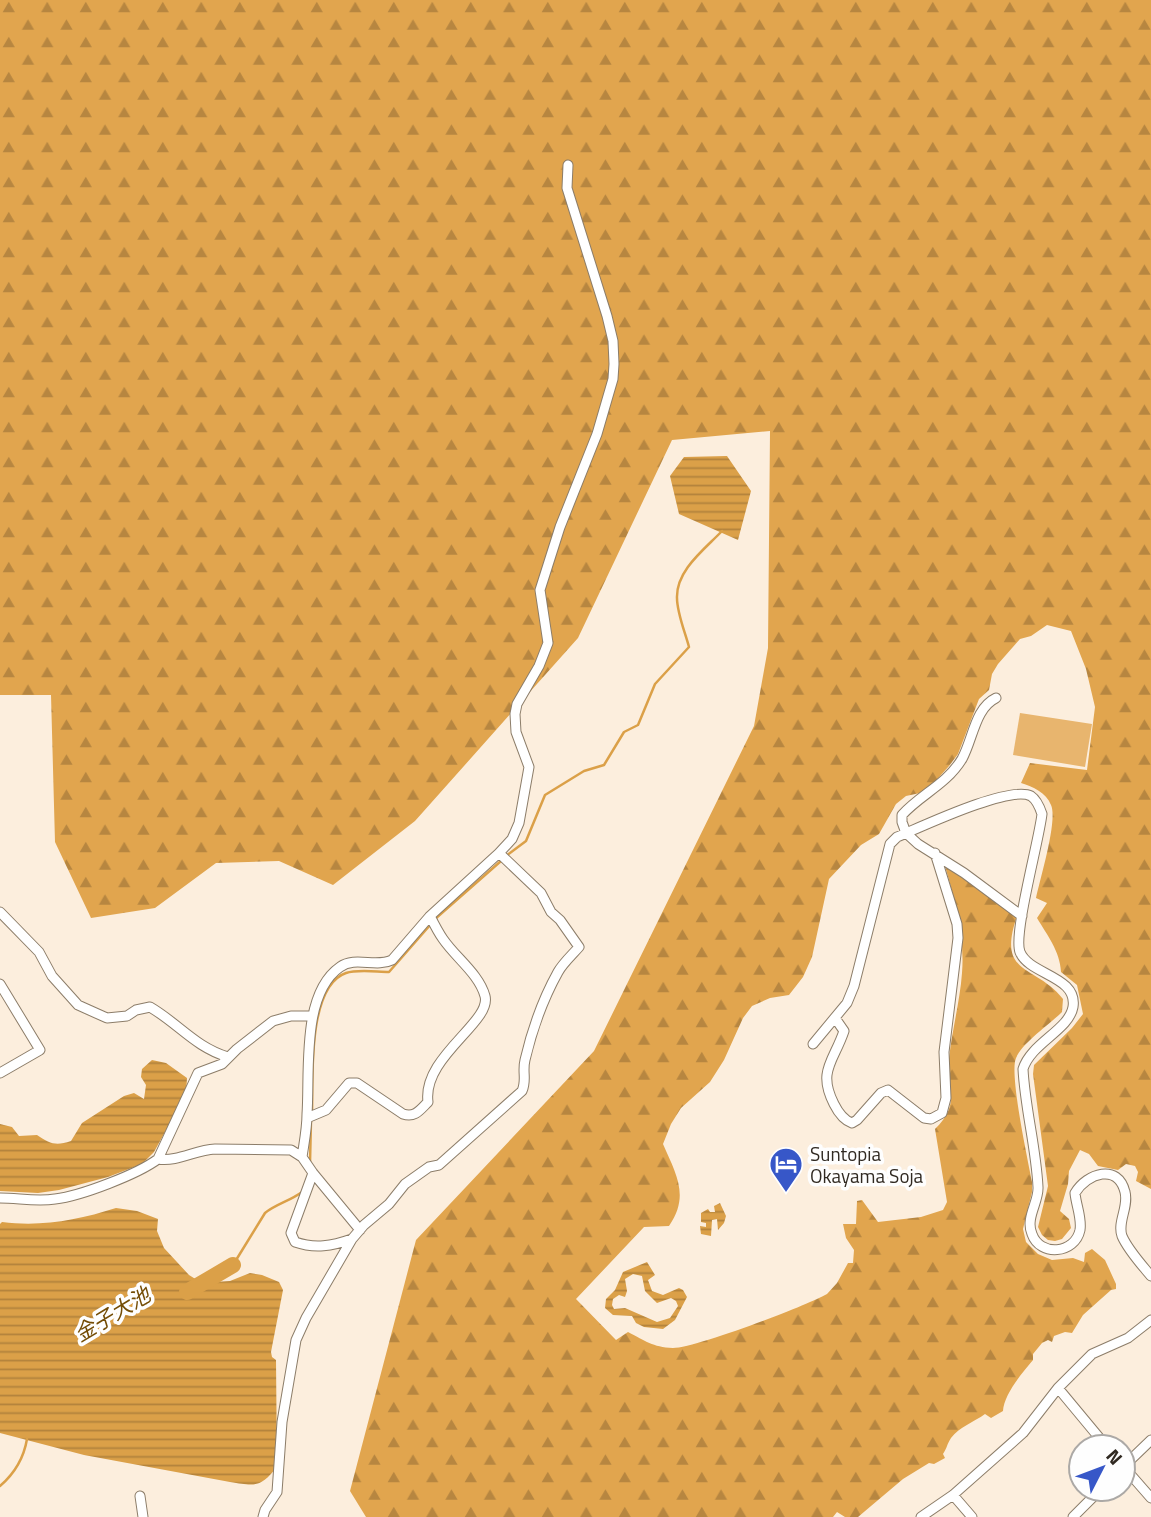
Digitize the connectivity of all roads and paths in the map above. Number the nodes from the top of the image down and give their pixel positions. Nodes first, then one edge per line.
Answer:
1 (568, 165) dead end
2 (996, 698) dead end
3 (906, 833) junction
4 (499, 853) junction
5 (935, 853) junction
6 (0, 912) edge
7 (430, 916) junction
8 (1022, 916) junction
9 (0, 984) edge
10 (312, 1016) junction
11 (835, 1018) junction
12 (813, 1044) dead end
13 (228, 1058) junction
14 (0, 1073) edge
15 (311, 1116) junction
16 (302, 1157) junction
17 (158, 1158) junction
18 (313, 1173) junction
19 (0, 1198) edge
20 (360, 1230) junction
21 (352, 1239) junction
22 (1151, 1276) edge
23 (1151, 1320) edge
24 (1058, 1388) junction
25 (1095, 1433) edge
26 (1151, 1440) edge
27 (1137, 1453) edge
28 (1137, 1482) edge
29 (953, 1495) junction
30 (140, 1496) dead end
31 (1151, 1498) edge
32 (1087, 1503) edge
33 (143, 1517) edge
34 (263, 1517) edge
35 (921, 1517) edge
36 (972, 1517) edge
37 (1073, 1517) edge

1 - 4 street
2 - 3 street
3 - 5 street
3 - 8 street
3 - 11 street
4 - 7 street
4 - 20 street
5 - 8 street
5 - 11 street
6 - 13 street
7 - 10 street
7 - 15 street
8 - 22 street
9 - 14 street
10 - 13 street
10 - 15 street
11 - 12 street
13 - 17 street
15 - 16 street
16 - 17 street
16 - 18 street
17 - 19 street
18 - 20 street
18 - 21 street
20 - 21 street
21 - 34 street
23 - 24 street
24 - 25 street
24 - 29 street
26 - 27 street
28 - 31 street
29 - 35 street
29 - 36 street
30 - 33 street
32 - 37 street

